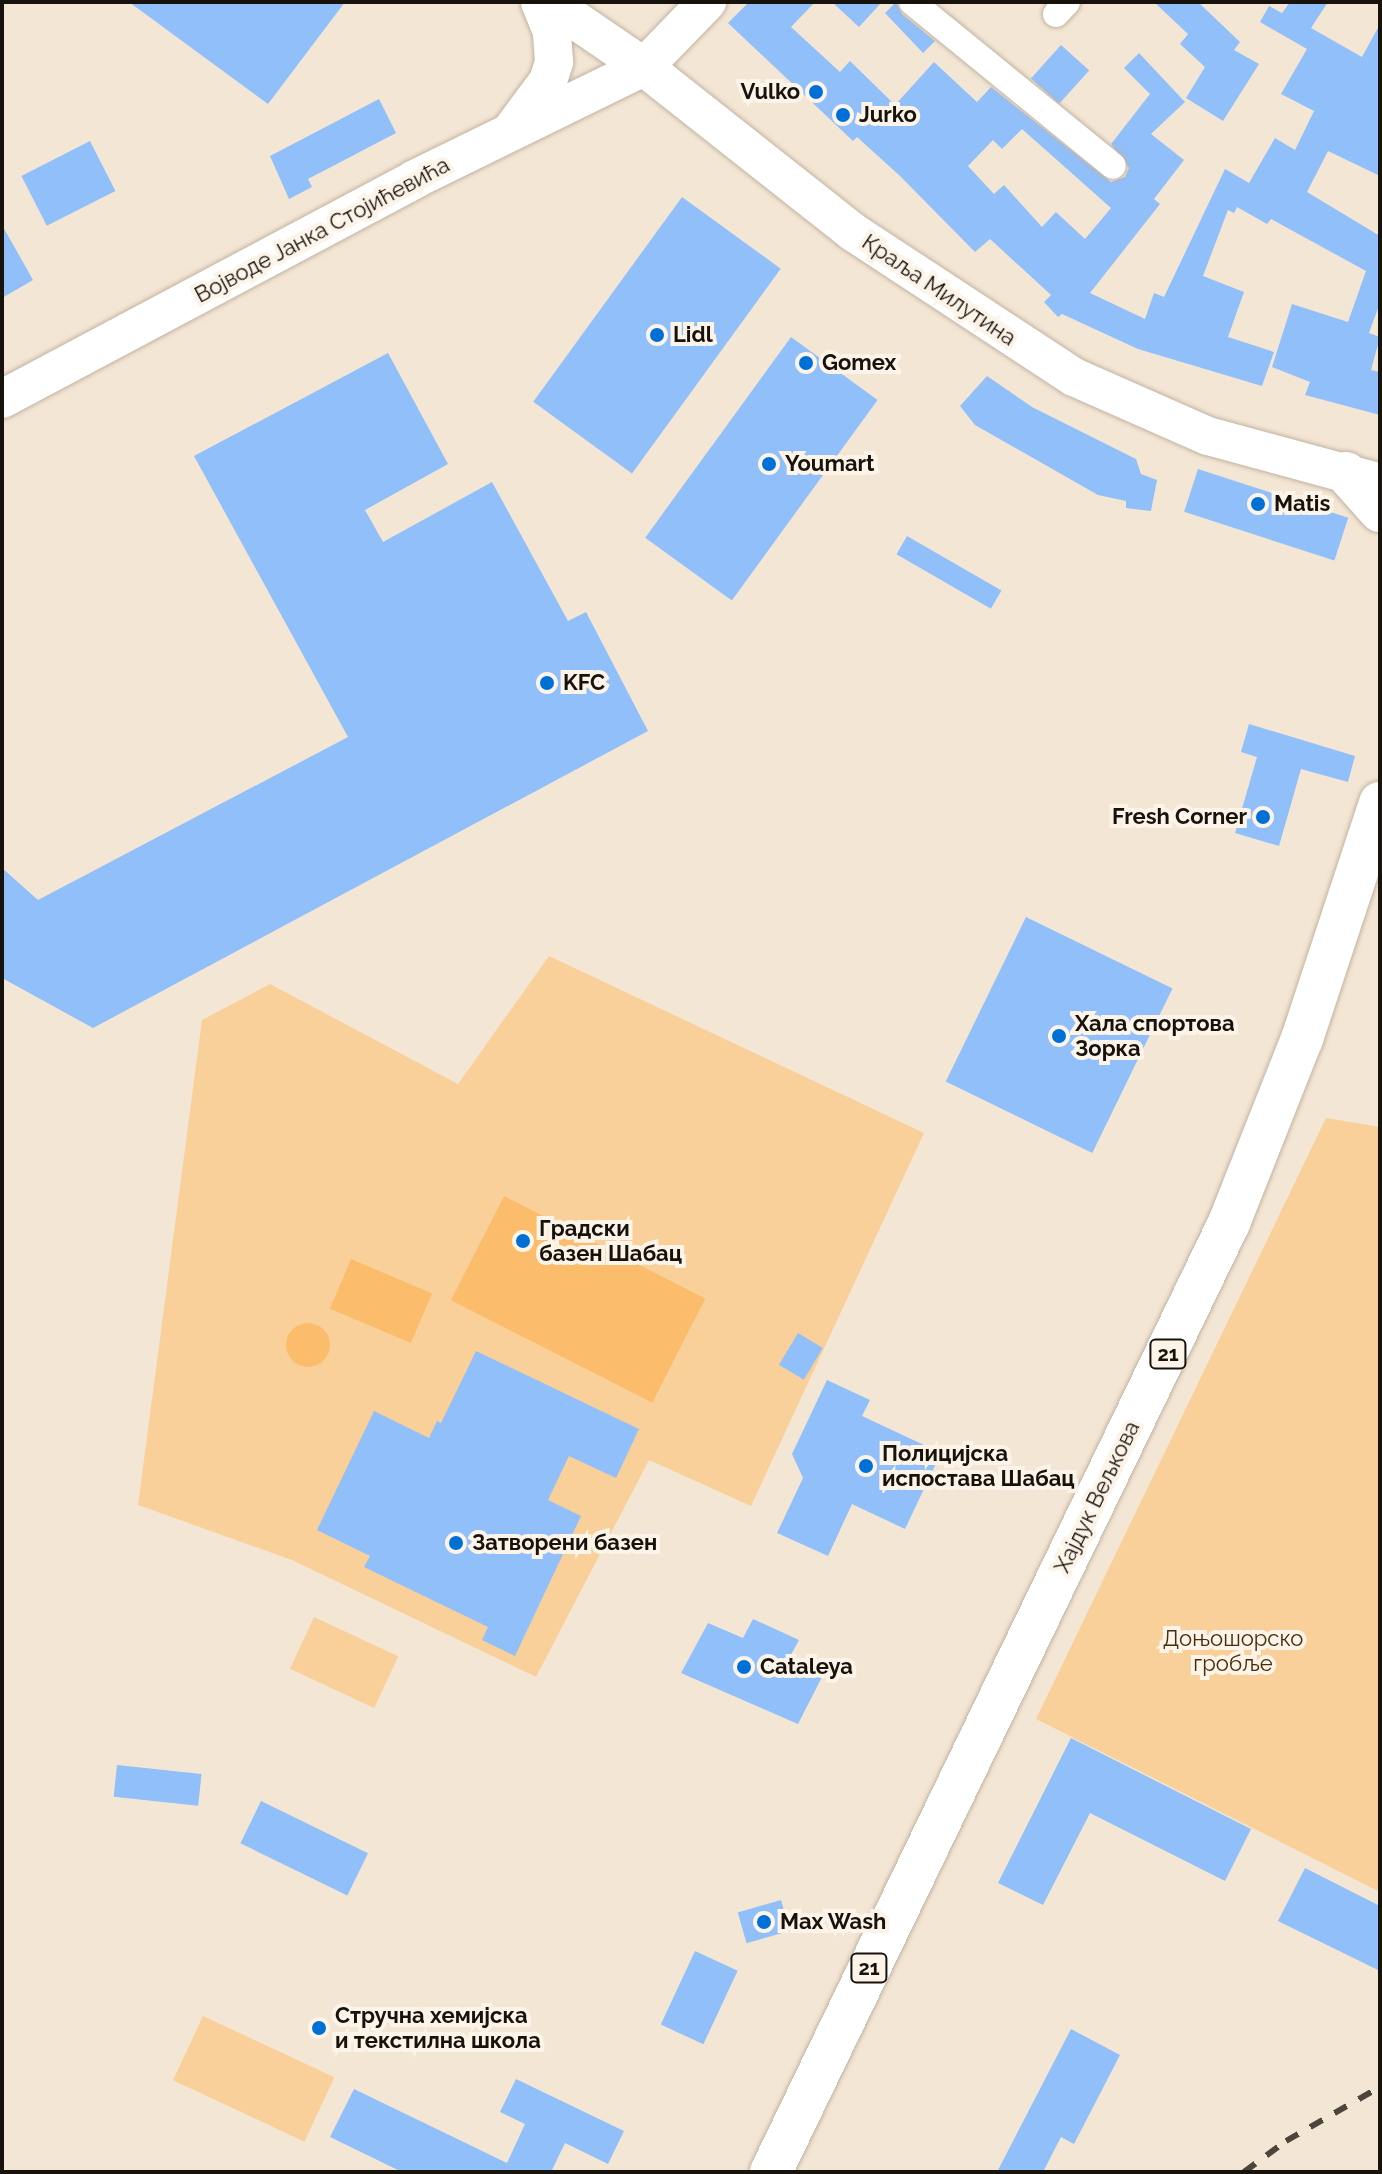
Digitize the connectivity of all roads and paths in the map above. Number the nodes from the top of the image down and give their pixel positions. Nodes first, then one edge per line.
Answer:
1 (540, 2) edge
2 (549, 2) edge
3 (707, 2) edge
4 (912, 2) edge
5 (644, 67) junction
6 (509, 133) junction
7 (1113, 166) dead end
8 (2, 399) edge
9 (1363, 478) edge
10 (1380, 511) edge
11 (1380, 803) edge
12 (771, 2172) edge

1 - 6 main road
2 - 5 main road, Краља Милутина
3 - 5 main road, Војводе Јанка Стојићевића
4 - 7 street
5 - 6 main road, Војводе Јанка Стојићевића
5 - 9 main road, Краља Милутина
6 - 8 main road, Војводе Јанка Стојићевића
9 - 10 main road
11 - 12 main road, Хајдук Вељкова / 21

